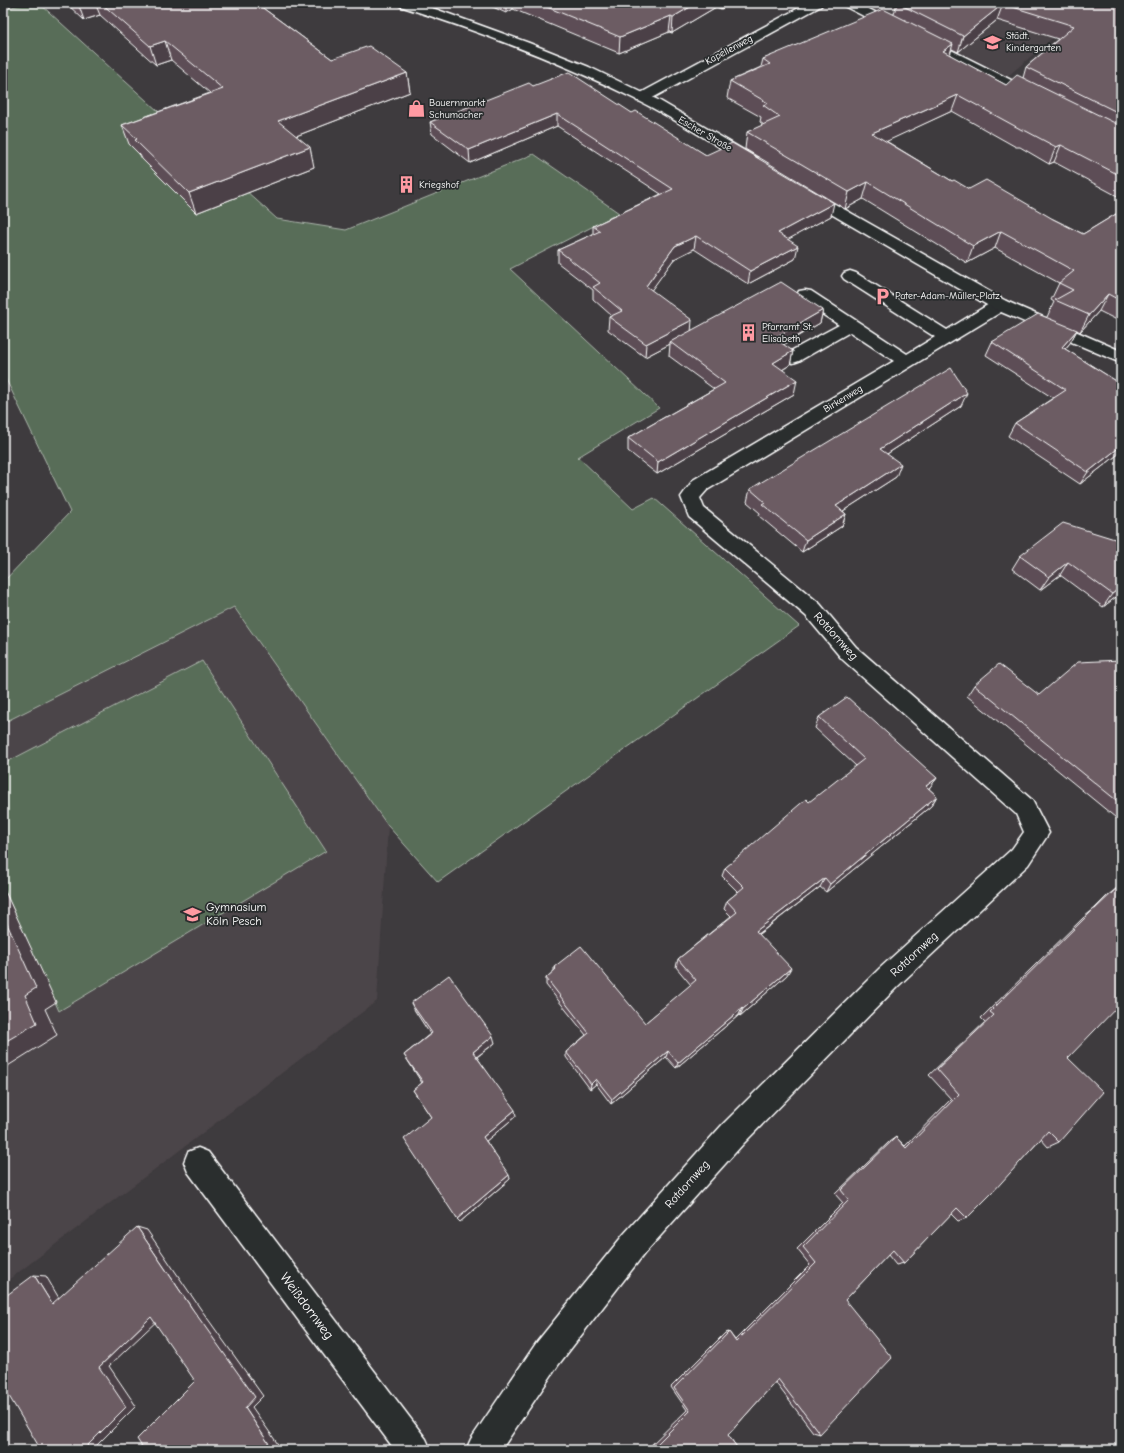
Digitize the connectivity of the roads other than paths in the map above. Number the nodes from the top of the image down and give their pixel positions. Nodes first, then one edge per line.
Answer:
1 (404, 3) edge
2 (816, 3) edge
3 (848, 3) edge
4 (642, 98) junction
5 (1044, 102) edge
6 (767, 170) edge
7 (794, 186) edge
8 (850, 276) dead end
9 (805, 295) dead end
10 (1000, 305) junction
11 (851, 325) junction
12 (947, 337) junction
13 (793, 356) dead end
14 (1121, 357) edge
15 (906, 361) junction
16 (690, 497) joint
17 (198, 1162) dead end
18 (415, 1450) edge
19 (482, 1450) edge

1 - 4 street, Escher Straße
2 - 4 street, Kapellenweg
3 - 5 street
4 - 6 street, Escher Straße
7 - 10 street
8 - 12 street
9 - 11 street
10 - 12 street, Birkenweg
10 - 14 street
11 - 13 street
11 - 15 street
12 - 15 street, Birkenweg
15 - 16 street, Birkenweg
16 - 19 street, Rotdornweg
17 - 18 street, Weißdornweg

